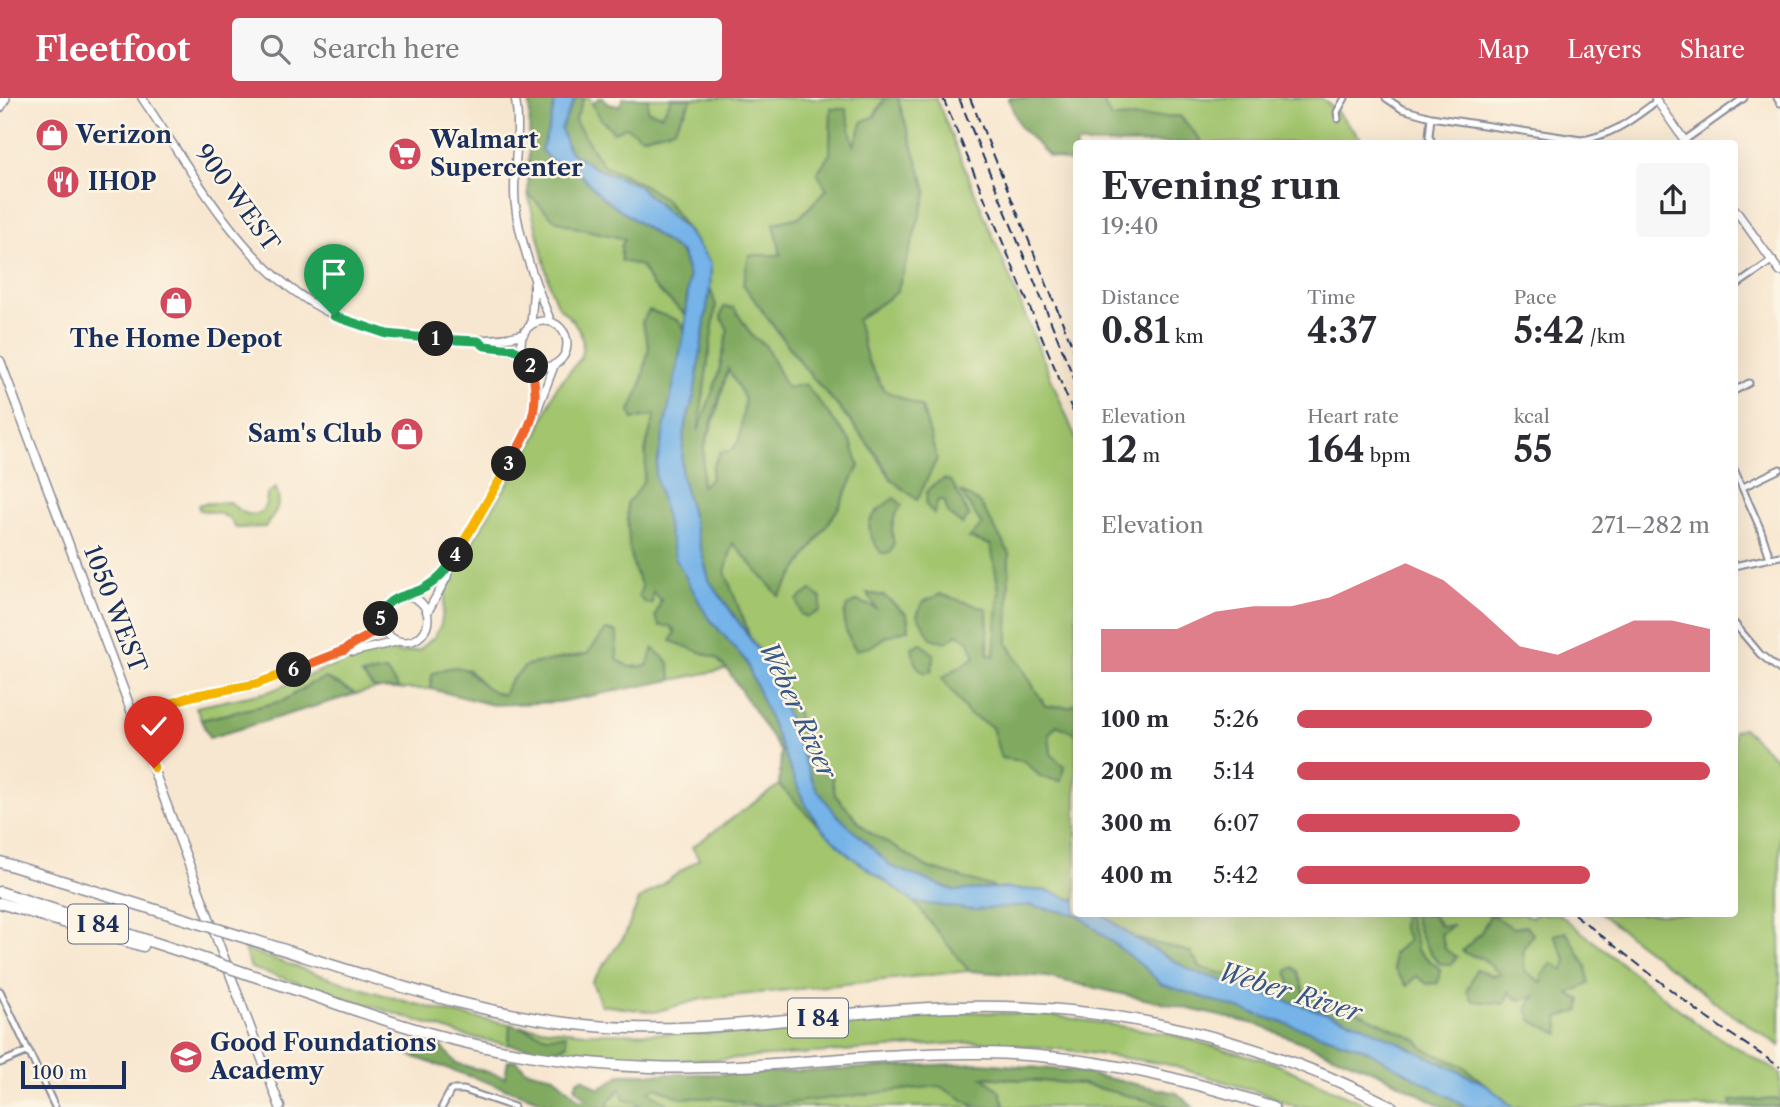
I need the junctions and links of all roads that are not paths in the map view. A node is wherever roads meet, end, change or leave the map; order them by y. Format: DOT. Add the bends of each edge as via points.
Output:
graph roads {
  1 [pos="5,98"];
  2 [pos="142,98"];
  3 [pos="515,98"];
  4 [pos="1345,98"];
  5 [pos="1385,98"];
  6 [pos="1744,98"];
  7 [pos="1777,98"];
  8 [pos="1656,99"];
  9 [pos="1780,103"];
  10 [pos="0,107"];
  11 [pos="1431,117"];
  12 [pos="1338,119"];
  13 [pos="1431,140"];
  14 [pos="1574,140"];
  15 [pos="1584,140"];
  16 [pos="1685,140"];
  17 [pos="1689,140"];
  18 [pos="1738,213"];
  19 [pos="1773,260"];
  20 [pos="1780,272"];
  21 [pos="1738,283"];
  22 [pos="534,284"];
  23 [pos="551,322"];
  24 [pos="531,325"];
  25 [pos="524,334"];
  26 [pos="478,341"];
  27 [pos="523,354"];
  28 [pos="0,361"];
  29 [pos="530,363"];
  30 [pos="554,366"];
  31 [pos="1749,383"];
  32 [pos="1738,389"];
  33 [pos="536,411"];
  34 [pos="1780,469"];
  35 [pos="1738,476"];
  36 [pos="1744,487"];
  37 [pos="1780,556"];
  38 [pos="1770,558"];
  39 [pos="1738,565"];
  40 [pos="448,568"];
  41 [pos="410,596"];
  42 [pos="427,613"];
  43 [pos="382,622"];
  44 [pos="1738,628"];
  45 [pos="398,641"];
  46 [pos="345,650"];
  47 [pos="1780,670"];
  48 [pos="134,716"];
  49 [pos="0,860"];
  50 [pos="0,892"];
  51 [pos="0,903"];
  52 [pos="195,956"];
  53 [pos="0,991"];
  54 [pos="29,1051"];
  55 [pos="0,1063"];
  56 [pos="55,1107"];
  57 [pos="280,1107"];
  58 [pos="442,1107"];
  59 [pos="514,1107"];
  60 [pos="1274,1107"];
  61 [pos="1392,1107"];
  1 -- 10 [label="main road"];
  2 -- 26 [label="street, 900 WEST" via="238,236 287,288 326,312 379,332"];
  3 -- 22 [label="street" via="515,203"];
  4 -- 12 [label="street"];
  5 -- 11 [label="street" via="1402,109"];
  6 -- 17 [label="street"];
  7 -- 9 [label="street"];
  8 -- 15 [label="street" via="1619,128"];
  8 -- 16 [label="street"];
  11 -- 13 [label="street"];
  11 -- 14 [label="street"];
  18 -- 19 [label="street"];
  19 -- 20 [label="street"];
  19 -- 21 [label="street"];
  22 -- 23 [label="street"];
  22 -- 24 [label="street"];
  23 -- 24 [label="street"];
  23 -- 30 [label="street" via="562,328 568,346 564,358"];
  24 -- 25 [label="street"];
  25 -- 26 [label="street, 900 WEST"];
  25 -- 27 [label="street"];
  26 -- 27 [label="street, 900 WEST"];
  27 -- 29 [label="street"];
  28 -- 48 [label="main road, 1050 WEST"];
  29 -- 30 [label="street"];
  29 -- 33 [label="street"];
  30 -- 33 [label="street"];
  31 -- 32 [label="street"];
  33 -- 40 [label="street"];
  34 -- 36 [label="street"];
  35 -- 36 [label="street"];
  36 -- 38 [label="street"];
  37 -- 38 [label="street"];
  38 -- 39 [label="street"];
  40 -- 41 [label="street"];
  40 -- 42 [label="street"];
  41 -- 42 [label="street" via="421,602"];
  41 -- 43 [label="street" via="390,600 383,609"];
  42 -- 45 [label="street" via="423,633 412,641"];
  43 -- 45 [label="street" via="387,634"];
  43 -- 46 [label="street"];
  44 -- 47 [label="street" via="1759,654"];
  45 -- 46 [label="street"];
  46 -- 48 [label="street" via="256,684 181,699"];
  48 -- 57 [label="main road, 1050 WEST"];
  49 -- 61 [label="highway, I 84, bridge" via="465,1005 628,1028 695,1028 954,1007 1049,1009 1168,1025 1276,1055"];
  50 -- 52 [label="highway, I 84"];
  51 -- 52 [label="highway" via="160,951"];
  52 -- 60 [label="highway, I 84, bridge" via="431,1034 586,1063 715,1067 898,1054 1026,1054 1125,1068"];
  53 -- 54 [label="street"];
  54 -- 55 [label="street"];
  54 -- 56 [label="street"];
  58 -- 59 [label="street" via="451,1090 464,1090"];
}
